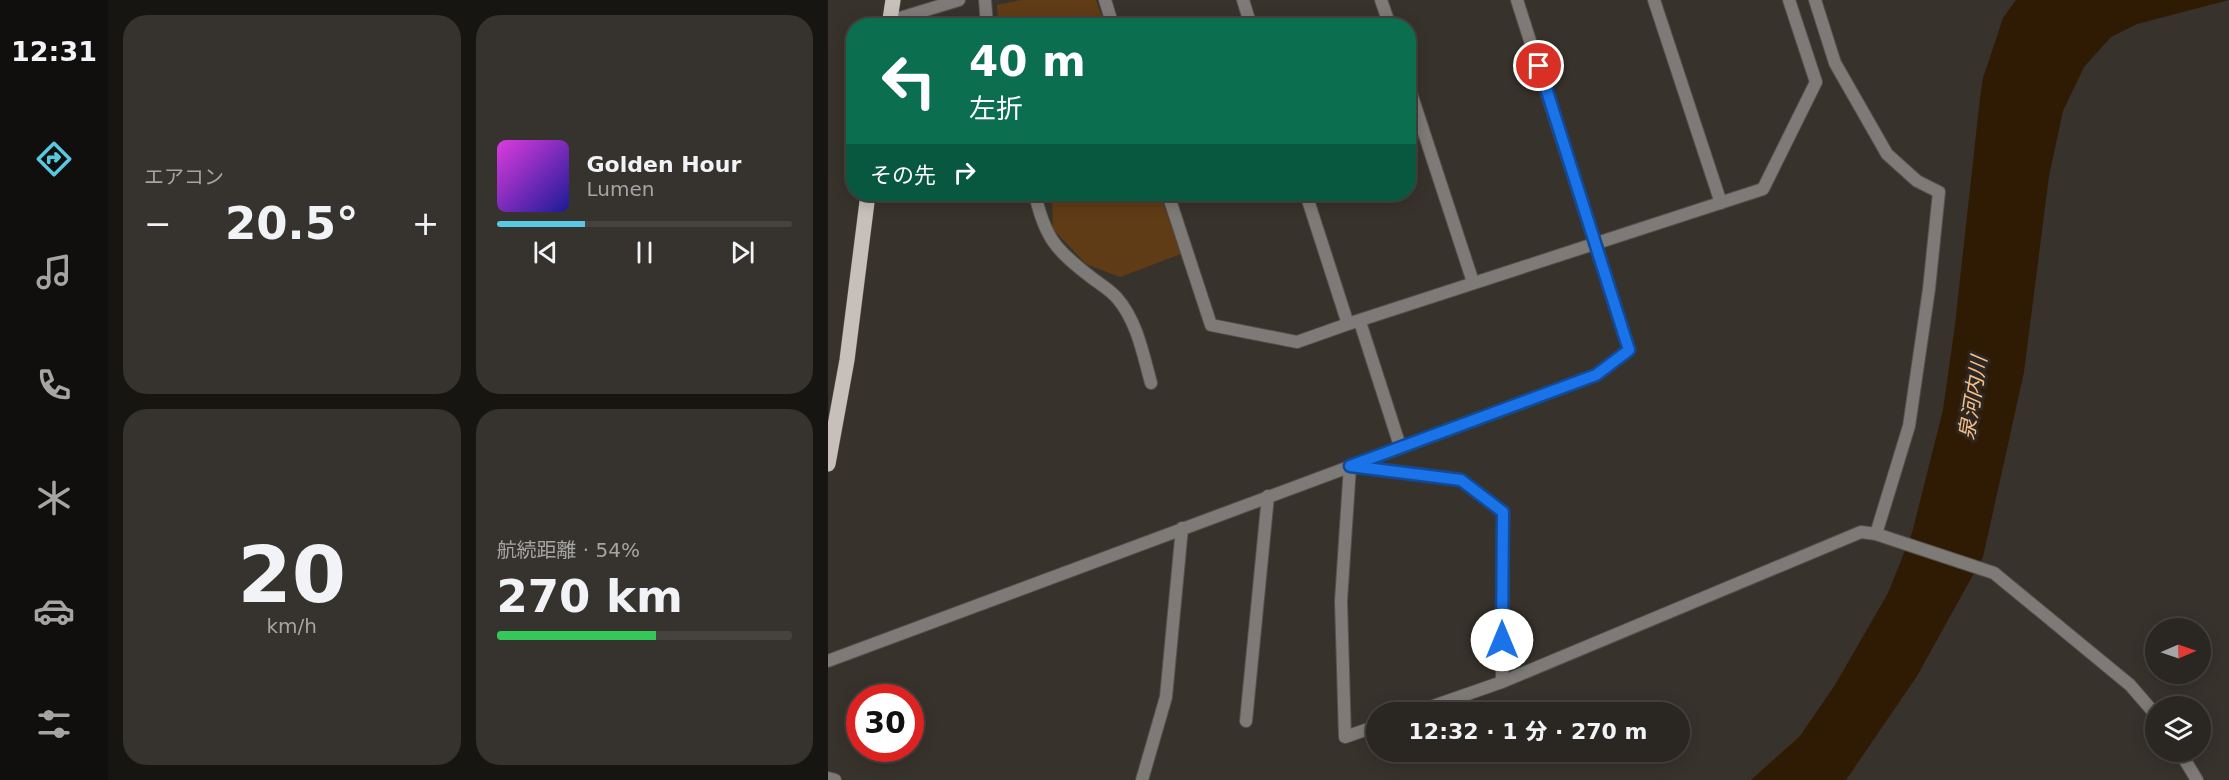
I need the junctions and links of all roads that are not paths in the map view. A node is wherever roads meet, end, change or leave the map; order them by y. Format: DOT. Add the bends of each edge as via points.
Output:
graph roads {
  1 [pos="892,0"];
  2 [pos="959,0"];
  3 [pos="985,0"];
  4 [pos="1105,0"];
  5 [pos="1243,0"];
  6 [pos="1381,0"];
  7 [pos="1518,0"];
  8 [pos="1654,0"];
  9 [pos="1789,0"];
  10 [pos="1815,0"];
  11 [pos="890,18"];
  12 [pos="905,18"];
  13 [pos="986,18"];
  14 [pos="1111,18"];
  15 [pos="1249,18"];
  16 [pos="1387,18"];
  17 [pos="1416,108"];
  18 [pos="867,201"];
  19 [pos="1037,201"];
  20 [pos="1170,201"];
  21 [pos="1309,201"];
  22 [pos="1721,203"];
  23 [pos="1597,243"];
  24 [pos="1473,282"];
  25 [pos="1354,323"];
  26 [pos="1151,383"];
  27 [pos="1400,446"];
  28 [pos="828,464"];
  29 [pos="1350,466"];
  30 [pos="1268,496"];
  31 [pos="1182,528"];
  32 [pos="1882,536"];
  33 [pos="828,661"];
  34 [pos="1502,682"];
  35 [pos="1445,702"];
  36 [pos="2145,702"];
  37 [pos="1246,721"];
  38 [pos="1366,730"];
  39 [pos="2186,762"];
  40 [pos="828,778"];
  41 [pos="835,780"];
  42 [pos="1142,780"];
  43 [pos="2197,780"];
  1 -- 11 [label="main road"];
  2 -- 12 [label="street"];
  3 -- 13 [label="street"];
  4 -- 14 [label="street"];
  5 -- 15 [label="street"];
  6 -- 16 [label="street"];
  7 -- 23 [label="street"];
  8 -- 22 [label="street"];
  9 -- 22 [label="street" via="1816,82 1763,189"];
  10 -- 32 [label="street" via="1835,63 1887,154 1917,181 1939,192 1909,426"];
  17 -- 24 [label="street"];
  18 -- 28 [label="main road" via="847,360"];
  19 -- 26 [label="street" via="1053,244 1116,297 1126,311"];
  20 -- 25 [label="street" via="1211,325 1297,342"];
  21 -- 25 [label="street"];
  22 -- 23 [label="street"];
  23 -- 24 [label="street"];
  23 -- 27 [label="street" via="1629,350 1596,375"];
  24 -- 25 [label="street"];
  25 -- 27 [label="street"];
  27 -- 29 [label="street"];
  29 -- 30 [label="street"];
  29 -- 34 [label="street" via="1461,480 1503,512"];
  29 -- 38 [label="street" via="1341,601 1345,737"];
  30 -- 31 [label="street"];
  30 -- 37 [label="street"];
  31 -- 33 [label="street"];
  31 -- 42 [label="street" via="1166,697"];
  32 -- 34 [label="street" via="1861,532"];
  32 -- 36 [label="street" via="1994,573 2130,685"];
  34 -- 35 [label="street"];
  39 -- 43 [label="street"];
  40 -- 41 [label="street"];
}
